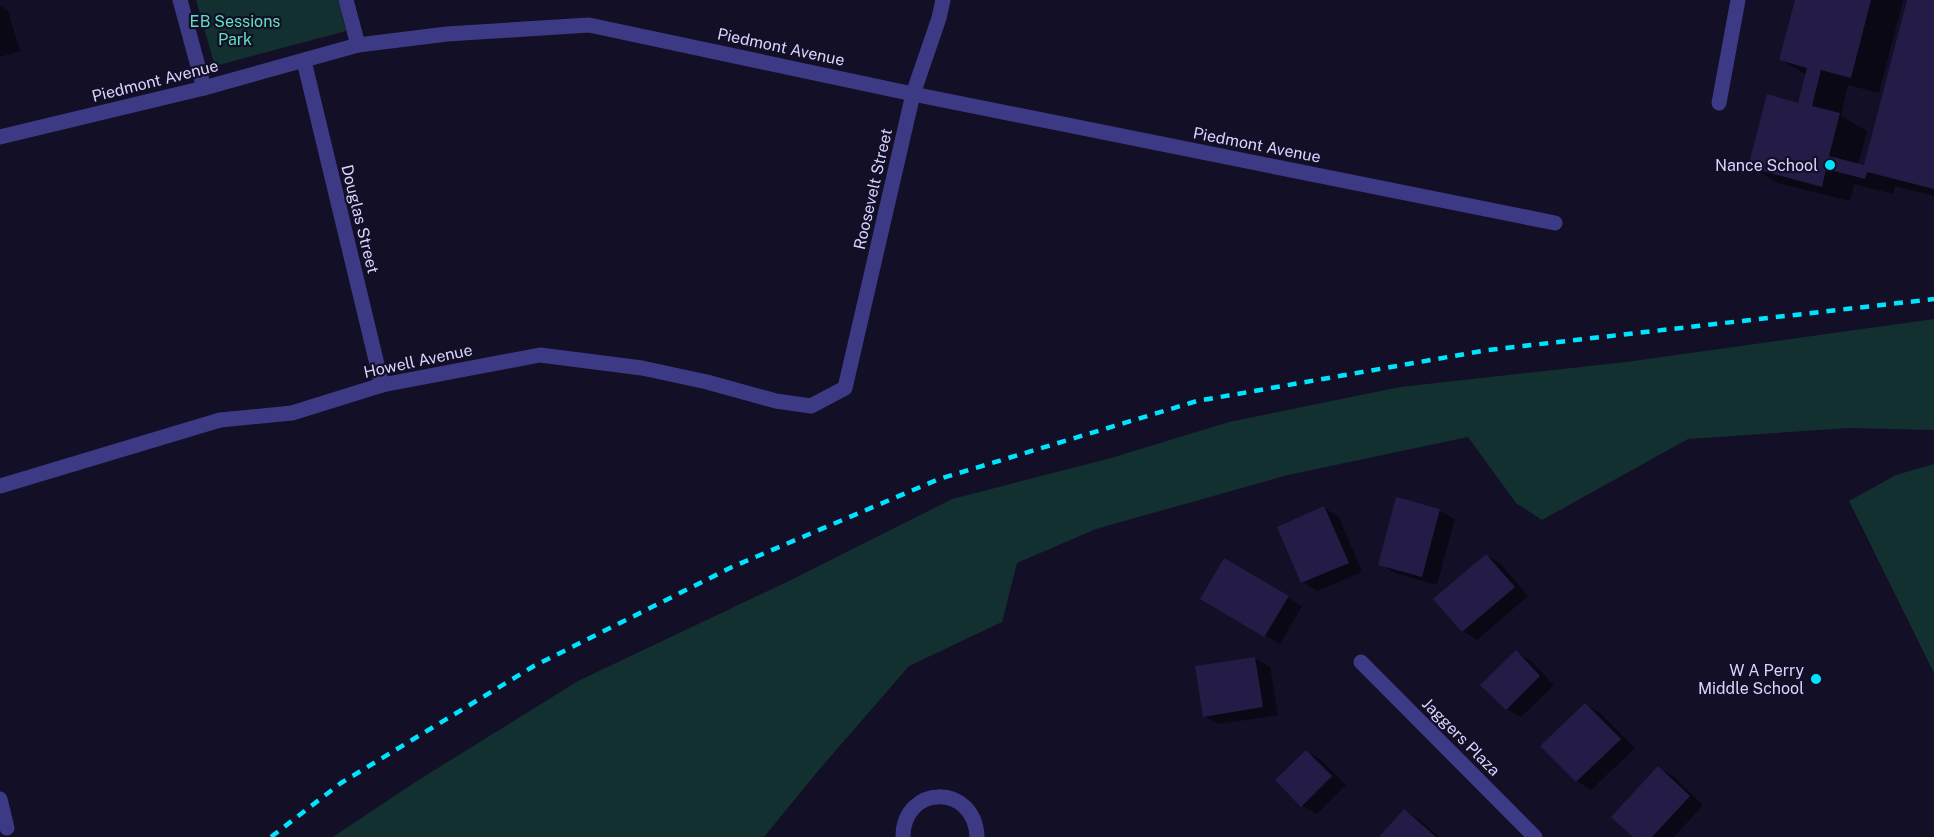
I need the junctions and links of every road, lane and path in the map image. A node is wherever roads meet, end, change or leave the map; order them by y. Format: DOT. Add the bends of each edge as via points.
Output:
graph roads {
  1 [pos="180,0"];
  2 [pos="346,0"];
  3 [pos="943,0"];
  4 [pos="1738,0"];
  5 [pos="358,45"];
  6 [pos="304,61"];
  7 [pos="204,88"];
  8 [pos="913,94"];
  9 [pos="1719,103"];
  10 [pos="0,137"];
  11 [pos="1555,224"];
  12 [pos="382,385"];
  13 [pos="845,388"];
  14 [pos="0,486"];
  15 [pos="1361,662"];
  16 [pos="0,800"];
  17 [pos="7,828"];
  18 [pos="903,837"];
  19 [pos="977,837"];
  20 [pos="1535,837"];
  1 -- 7 [label="street"];
  2 -- 5 [label="street"];
  3 -- 8 [label="street, Roosevelt Street"];
  4 -- 9 [label="street"];
  5 -- 6 [label="street, Piedmont Avenue"];
  5 -- 8 [label="street, Piedmont Avenue" via="447,34 589,25"];
  6 -- 7 [label="street, Piedmont Avenue"];
  6 -- 12 [label="street, Douglas Street"];
  7 -- 10 [label="street, Piedmont Avenue"];
  8 -- 11 [label="street, Piedmont Avenue"];
  8 -- 13 [label="street, Roosevelt Street"];
  12 -- 13 [label="street, Howell Avenue" via="540,355 642,368 811,406"];
  12 -- 14 [label="street, Howell Avenue" via="292,413 220,420"];
  15 -- 20 [label="street, Jaggers Plaza"];
  16 -- 17 [label="street"];
  18 -- 19 [label="street" via="904,824 916,805 947,797 966,807 973,816"];
}
